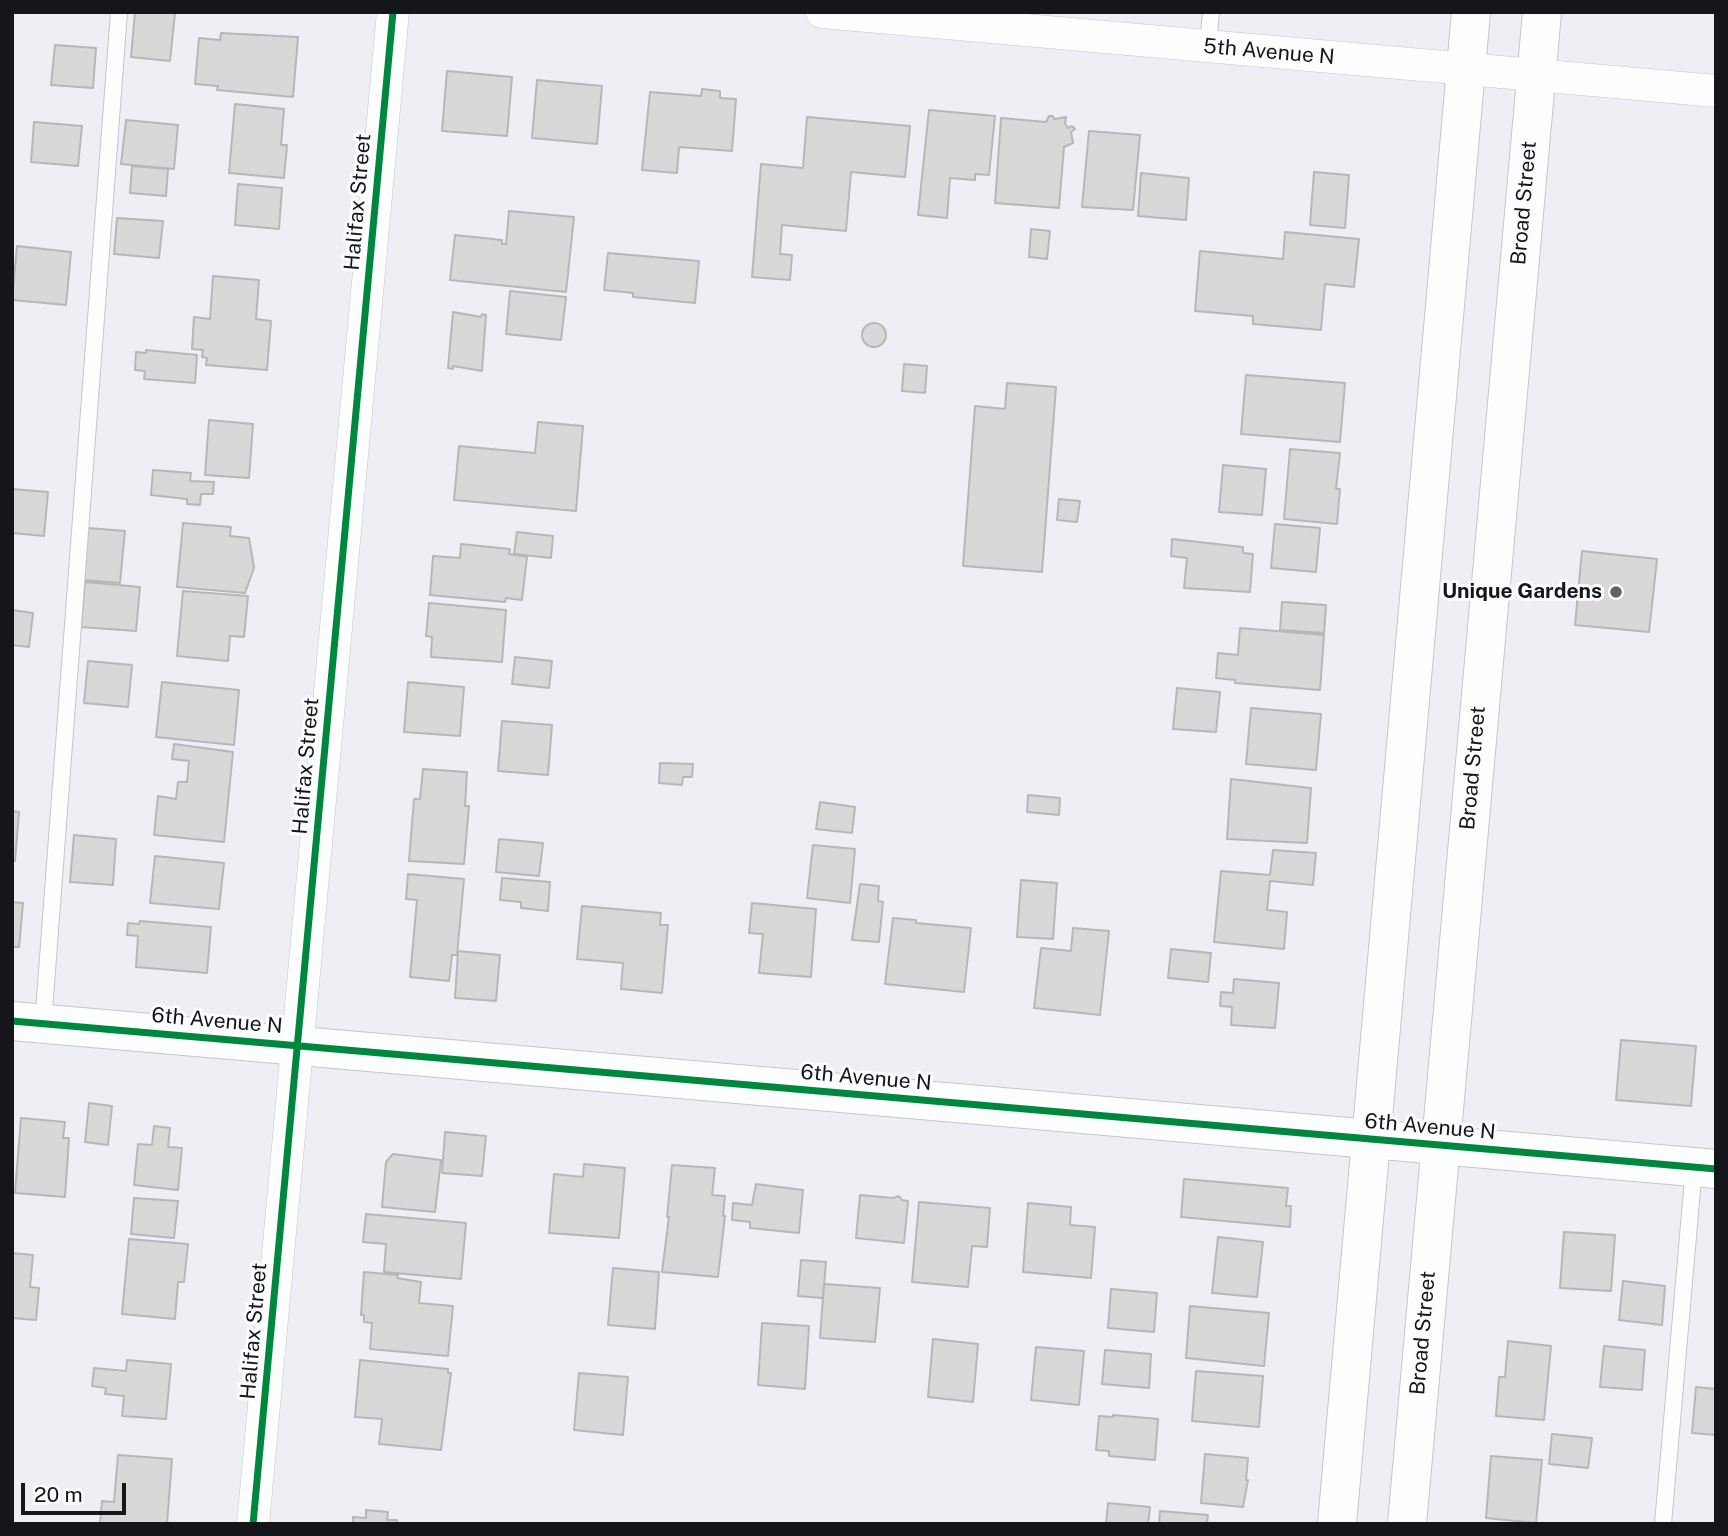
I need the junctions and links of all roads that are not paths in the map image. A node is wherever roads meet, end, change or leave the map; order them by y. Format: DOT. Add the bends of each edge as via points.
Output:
graph roads {
  1 [pos="119,12"];
  2 [pos="393,12"];
  3 [pos="822,12"];
  4 [pos="1211,12"];
  5 [pos="1471,12"];
  6 [pos="1542,12"];
  7 [pos="933,17"];
  8 [pos="1208,46"];
  9 [pos="1466,69"];
  10 [pos="1536,75"];
  11 [pos="1716,91"];
  12 [pos="28,1022"];
  13 [pos="298,1046"];
  14 [pos="1372,1140"];
  15 [pos="1440,1146"];
  16 [pos="1705,1168"];
  17 [pos="253,1524"];
  18 [pos="1338,1524"];
  19 [pos="1407,1524"];
  20 [pos="1663,1524"];
  1 -- 12 [label="lane"];
  2 -- 13 [label="street, Halifax Street"];
  3 -- 7 [label="street, 5th Avenue N"];
  4 -- 8 [label="lane"];
  5 -- 9 [label="main road"];
  6 -- 10 [label="main road, Broad Street"];
  7 -- 8 [label="street, 5th Avenue N"];
  8 -- 9 [label="street, 5th Avenue N"];
  9 -- 10 [label="street, 5th Avenue N"];
  9 -- 14 [label="main road"];
  10 -- 11 [label="street, 5th Avenue N"];
  10 -- 15 [label="main road, Broad Street"];
  12 -- 13 [label="main road, 6th Avenue N"];
  13 -- 14 [label="main road, 6th Avenue N"];
  13 -- 17 [label="street, Halifax Street"];
  14 -- 15 [label="main road, 6th Avenue N"];
  14 -- 18 [label="main road"];
  15 -- 16 [label="main road, 6th Avenue N"];
  15 -- 19 [label="main road, Broad Street"];
  16 -- 20 [label="lane"];
}
